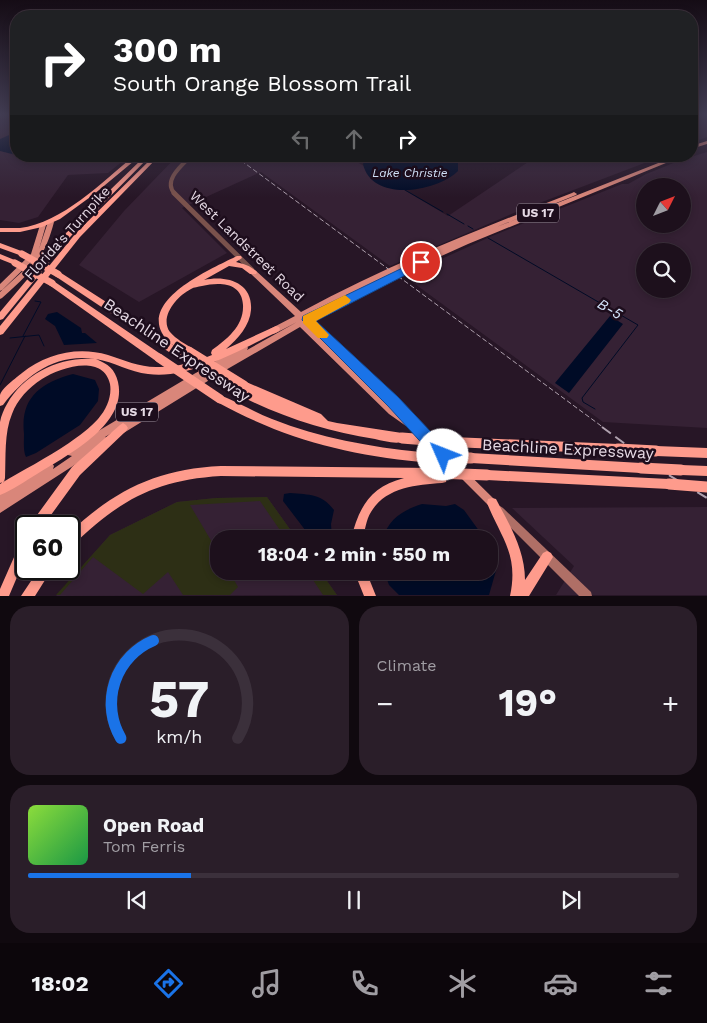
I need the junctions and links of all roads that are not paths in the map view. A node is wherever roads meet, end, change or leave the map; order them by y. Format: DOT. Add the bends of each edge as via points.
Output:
graph roads {
  1 [pos="130,162"];
  2 [pos="142,162"];
  3 [pos="152,162"];
  4 [pos="185,162"];
  5 [pos="655,162"];
  6 [pos="666,162"];
  7 [pos="70,210"];
  8 [pos="54,212"];
  9 [pos="49,219"];
  10 [pos="41,227"];
  11 [pos="22,229"];
  12 [pos="0,230"];
  13 [pos="0,245"];
  14 [pos="41,252"];
  15 [pos="428,253"];
  16 [pos="0,256"];
  17 [pos="239,258"];
  18 [pos="421,262"];
  19 [pos="227,265"];
  20 [pos="254,272"];
  21 [pos="190,286"];
  22 [pos="0,288"];
  23 [pos="0,296"];
  24 [pos="0,317"];
  25 [pos="303,320"];
  26 [pos="276,329"];
  27 [pos="0,332"];
  28 [pos="124,364"];
  29 [pos="240,387"];
  30 [pos="0,402"];
  31 [pos="124,428"];
  32 [pos="707,454"];
  33 [pos="707,471"];
  34 [pos="439,475"];
  35 [pos="0,478"];
  36 [pos="707,487"];
  37 [pos="0,490"];
  38 [pos="0,498"];
  39 [pos="492,503"];
  40 [pos="0,508"];
  41 [pos="44,515"];
  42 [pos="360,530"];
  43 [pos="80,531"];
  44 [pos="547,557"];
  45 [pos="15,567"];
  46 [pos="38,580"];
  47 [pos="364,580"];
  48 [pos="2,596"];
  49 [pos="27,596"];
  50 [pos="370,596"];
  51 [pos="516,596"];
  52 [pos="521,596"];
  53 [pos="587,596"];
  1 -- 7 [label="highway"];
  2 -- 24 [label="highway, Florida's Turnpike" via="69,234"];
  3 -- 27 [label="highway, Florida's Turnpike" via="78,235"];
  4 -- 17 [label="street, West Landstreet Road" via="173,175 170,186 175,196"];
  5 -- 15 [label="main road, US 17"];
  6 -- 18 [label="main road, US 17"];
  7 -- 8 [label="highway" via="60,214"];
  7 -- 9 [label="highway"];
  9 -- 10 [label="highway"];
  9 -- 11 [label="highway"];
  9 -- 14 [label="main road" via="47,240"];
  10 -- 11 [label="highway"];
  10 -- 14 [label="main road" via="46,232"];
  10 -- 22 [label="main road" via="34,255"];
  11 -- 12 [label="highway"];
  13 -- 29 [label="highway, Beachline Expressway, bridge" via="58,274 178,353"];
  14 -- 23 [label="main road" via="28,270"];
  15 -- 18 [label="main road"];
  15 -- 25 [label="main road, US 17"];
  16 -- 33 [label="highway, Beachline Expressway, bridge" via="52,283 220,399 250,416 305,438 421,457"];
  17 -- 19 [label="highway"];
  17 -- 20 [label="street, West Landstreet Road"];
  18 -- 25 [label="main road, US 17"];
  19 -- 20 [label="highway" via="237,264"];
  19 -- 21 [label="highway"];
  20 -- 25 [label="main road, West Landstreet Road"];
  21 -- 28 [label="highway" via="222,281 242,290 249,308 234,337 216,352 188,364 155,368"];
  21 -- 29 [label="highway, bridge" via="169,302 162,321 167,335"];
  25 -- 26 [label="main road, US 17"];
  25 -- 31 [label="main road, US 17"];
  25 -- 39 [label="main road, West Landstreet Road" via="393,402"];
  26 -- 28 [label="highway" via="185,368 151,371"];
  26 -- 38 [label="main road, US 17"];
  28 -- 30 [label="highway" via="88,354 60,357 27,374"];
  29 -- 32 [label="highway, Beachline Expressway, bridge" via="281,412 369,435"];
  31 -- 40 [label="main road, US 17"];
  31 -- 41 [label="highway" via="72,476"];
  34 -- 36 [label="highway, bridge"];
  34 -- 42 [label="highway" via="405,481 381,492 366,510"];
  34 -- 43 [label="highway" via="221,471 186,474 152,483 128,494"];
  35 -- 37 [label="highway" via="5,418 24,388 47,372 71,363 94,362 109,371 115,392 100,423 86,436"];
  39 -- 44 [label="main road, West Landstreet Road"];
  39 -- 51 [label="highway" via="516,552 520,569"];
  44 -- 52 [label="highway"];
  44 -- 53 [label="main road, West Landstreet Road"];
  45 -- 48 [label="highway"];
  46 -- 49 [label="highway"];
  47 -- 50 [label="highway"];
}
